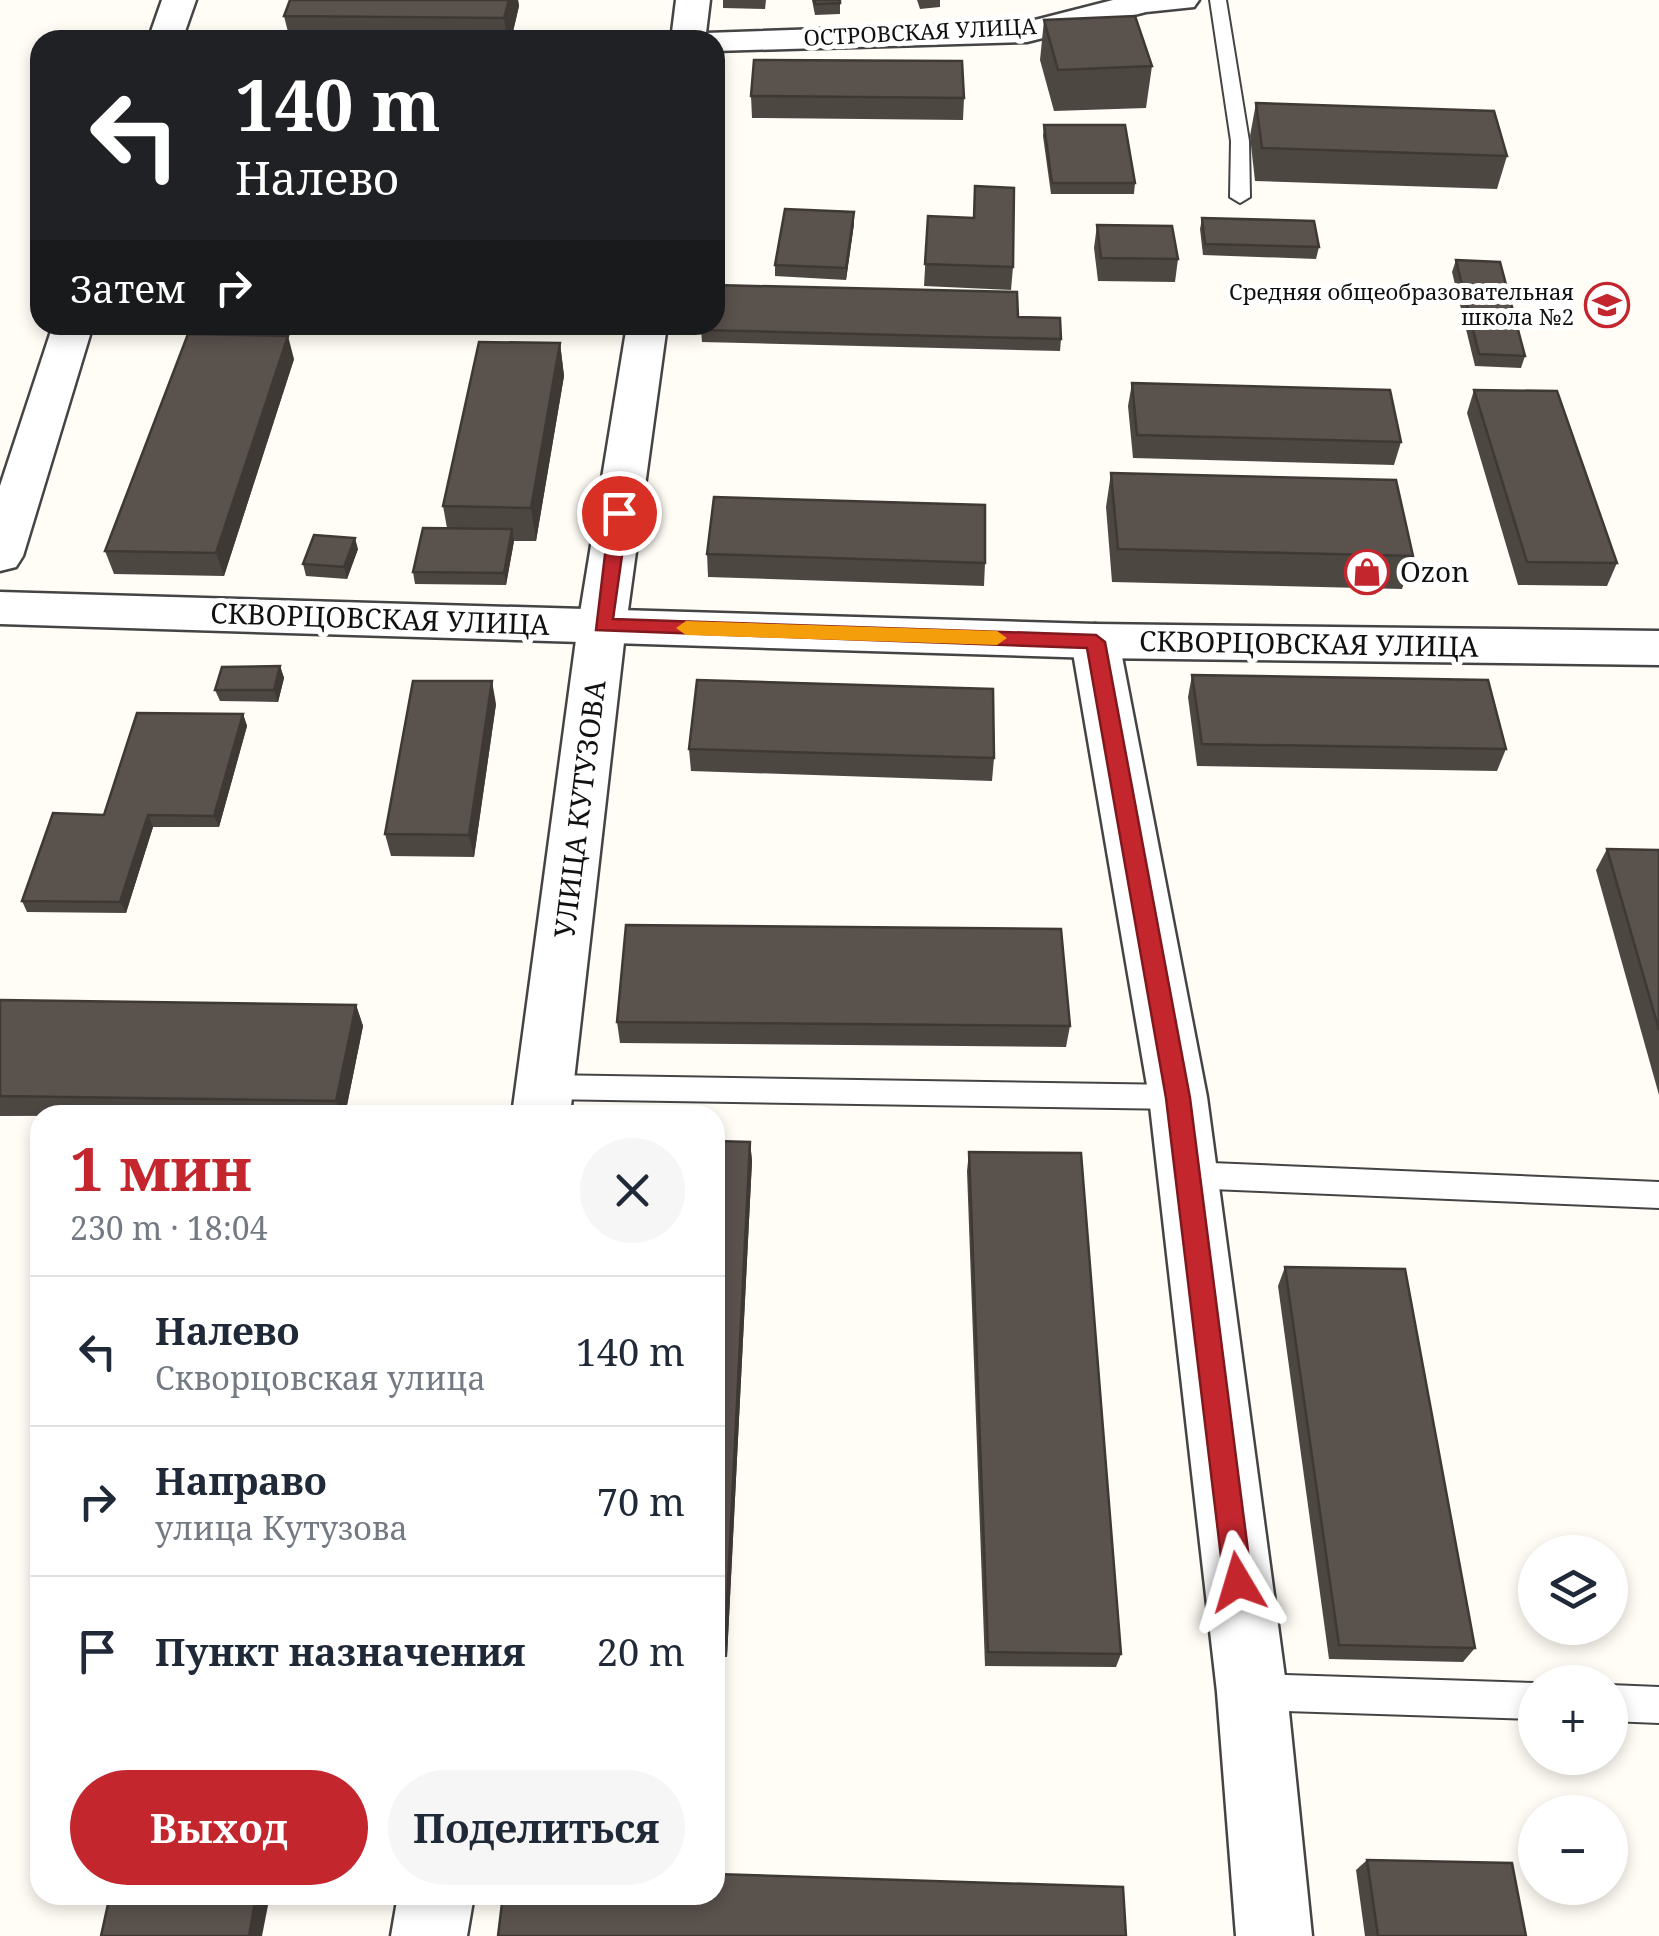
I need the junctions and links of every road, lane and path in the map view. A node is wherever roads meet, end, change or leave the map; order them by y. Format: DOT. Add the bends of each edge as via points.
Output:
graph roads {
  1 [pos="179,0"];
  2 [pos="692,0"];
  3 [pos="1182,0"];
  4 [pos="1218,0"];
  5 [pos="1086,7"];
  6 [pos="168,30"];
  7 [pos="689,30"];
  8 [pos="725,41"];
  9 [pos="1240,198"];
  10 [pos="70,335"];
  11 [pos="646,335"];
  12 [pos="0,556"];
  13 [pos="0,608"];
  14 [pos="602,626"];
  15 [pos="1096,642"];
  16 [pos="1659,648"];
  17 [pos="1178,1098"];
  18 [pos="543,1101"];
  19 [pos="1187,1175"];
  20 [pos="1659,1195"];
  21 [pos="1252,1692"];
  22 [pos="1518,1700"];
  23 [pos="1628,1704"];
  24 [pos="1659,1705"];
  25 [pos="435,1905"];
  26 [pos="430,1936"];
  27 [pos="1274,1936"];
  1 -- 6 [label="street"];
  2 -- 7 [label="street"];
  3 -- 5 [label="street, ОСТРОВСКАЯ УЛИЦА"];
  4 -- 9 [label="lane" via="1240,141"];
  5 -- 8 [label="street, ОСТРОВСКАЯ УЛИЦА" via="1028,32"];
  10 -- 12 [label="street"];
  11 -- 14 [label="street, УЛИЦА КУТУЗОВА"];
  13 -- 14 [label="street, СКВОРЦОВСКАЯ УЛИЦА"];
  14 -- 15 [label="street, СКВОРЦОВСКАЯ УЛИЦА"];
  14 -- 18 [label="street, УЛИЦА КУТУЗОВА"];
  15 -- 16 [label="street, СКВОРЦОВСКАЯ УЛИЦА"];
  15 -- 17 [label="street"];
  17 -- 18 [label="lane"];
  17 -- 19 [label="street"];
  19 -- 20 [label="lane"];
  19 -- 21 [label="street"];
  21 -- 22 [label="lane"];
  21 -- 27 [label="street"];
  23 -- 24 [label="lane"];
  25 -- 26 [label="street"];
}
